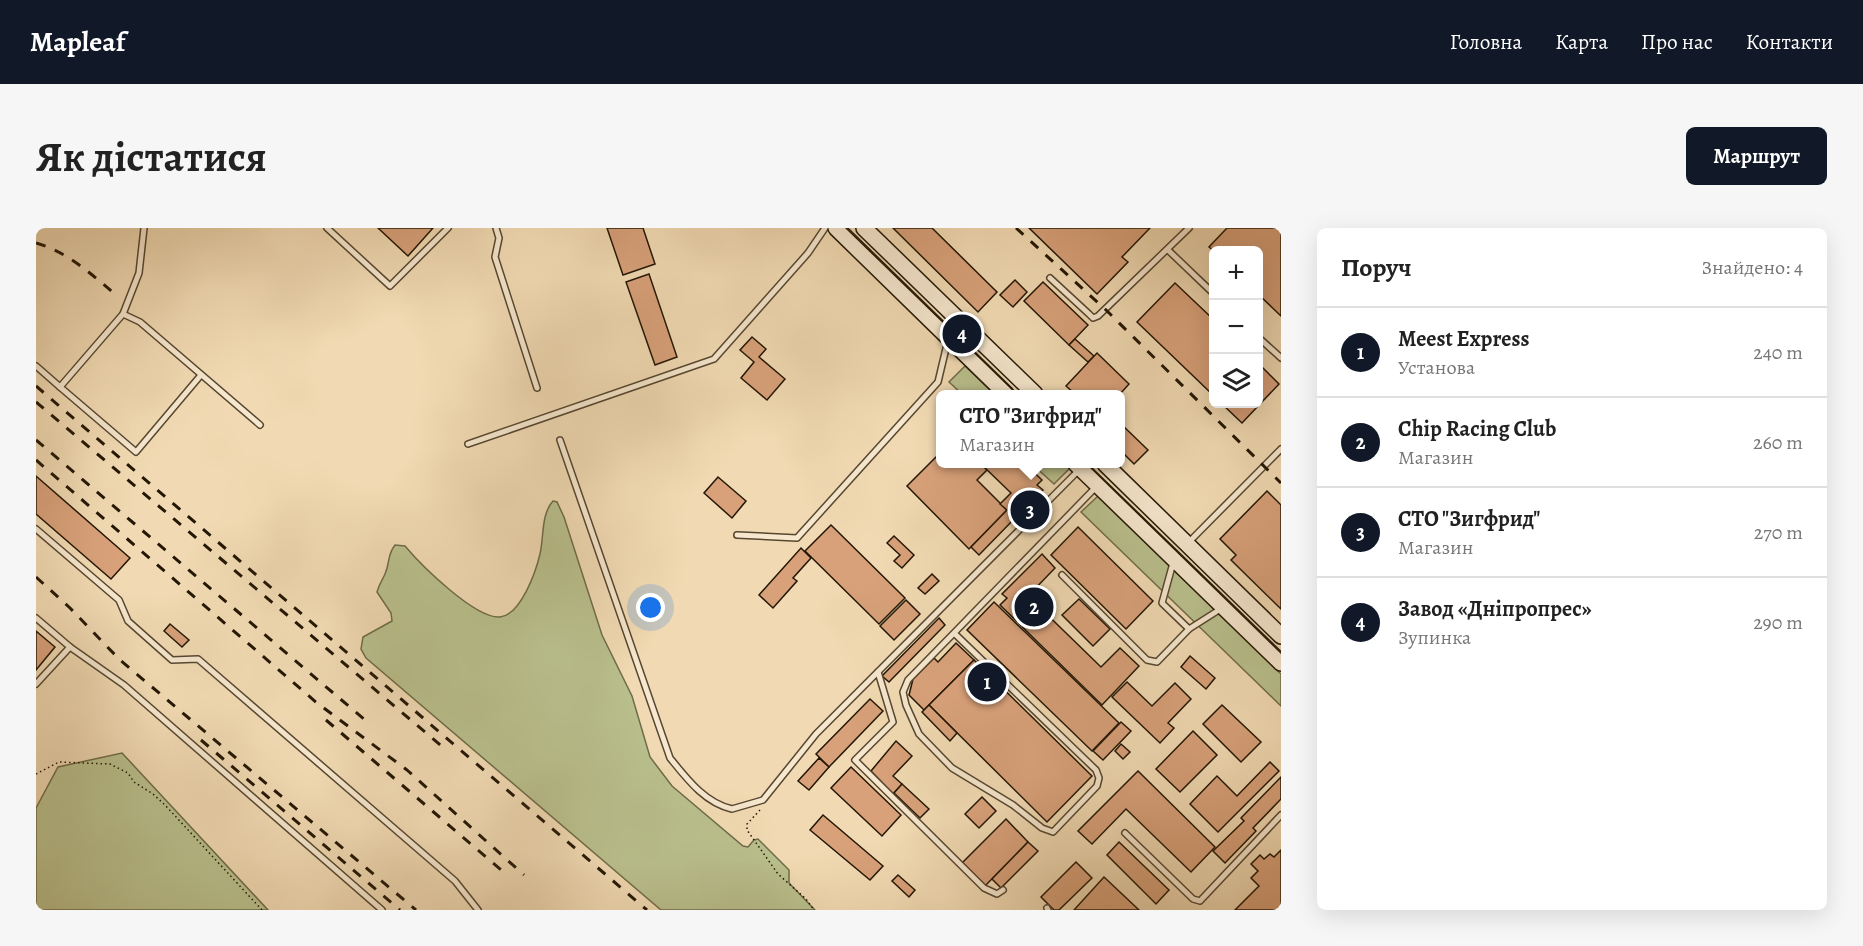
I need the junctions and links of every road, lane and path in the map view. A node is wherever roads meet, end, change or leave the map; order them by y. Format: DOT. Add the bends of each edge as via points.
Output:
graph roads {
  1 [pos="144,228"];
  2 [pos="327,228"];
  3 [pos="448,228"];
  4 [pos="496,228"];
  5 [pos="825,228"];
  6 [pos="836,228"];
  7 [pos="864,228"];
  8 [pos="1189,228"];
  9 [pos="1168,250"];
  10 [pos="1050,278"];
  11 [pos="1209,289"];
  12 [pos="123,314"];
  13 [pos="949,339"];
  14 [pos="1263,342"];
  15 [pos="1281,358"];
  16 [pos="36,366"];
  17 [pos="201,375"];
  18 [pos="60,387"];
  19 [pos="537,388"];
  20 [pos="1002,390"];
  21 [pos="1031,390"];
  22 [pos="260,425"];
  23 [pos="560,440"];
  24 [pos="468,444"];
  25 [pos="1281,449"];
  26 [pos="1077,468"];
  27 [pos="1081,468"];
  28 [pos="1109,468"];
  29 [pos="1098,484"];
  30 [pos="36,529"];
  31 [pos="737,535"];
  32 [pos="1187,544"];
  33 [pos="1174,559"];
  34 [pos="1062,575"];
  35 [pos="1223,607"];
  36 [pos="36,618"];
  37 [pos="1189,629"];
  38 [pos="954,633"];
  39 [pos="1281,636"];
  40 [pos="70,647"];
  41 [pos="1281,663"];
  42 [pos="878,672"];
  43 [pos="36,684"];
  44 [pos="36,774"];
  45 [pos="763,800"];
  46 [pos="1281,816"];
  47 [pos="1125,833"];
  48 [pos="1003,890"];
  49 [pos="262,910"];
  50 [pos="382,910"];
  51 [pos="478,910"];
  52 [pos="814,910"];
  1 -- 12 [label="lane" via="138,273"];
  2 -- 3 [label="lane" via="390,286"];
  4 -- 19 [label="lane" via="499,238 495,256"];
  5 -- 24 [label="lane" via="808,253 714,359"];
  6 -- 13 [label="main road"];
  7 -- 21 [label="main road"];
  8 -- 9 [label="lane"];
  9 -- 10 [label="lane" via="1093,318"];
  9 -- 11 [label="lane"];
  12 -- 17 [label="lane" via="140,322"];
  12 -- 18 [label="lane"];
  13 -- 20 [label="main road"];
  13 -- 31 [label="lane" via="938,382 797,538"];
  14 -- 15 [label="lane"];
  16 -- 18 [label="lane"];
  17 -- 18 [label="lane" via="136,452"];
  17 -- 22 [label="lane"];
  23 -- 45 [label="lane" via="670,758 695,788 724,807 732,809"];
  25 -- 32 [label="lane"];
  26 -- 42 [label="lane"];
  27 -- 29 [label="main road"];
  28 -- 32 [label="main road"];
  29 -- 33 [label="main road"];
  29 -- 38 [label="lane"];
  30 -- 51 [label="lane" via="119,600 128,621 172,660 198,659 455,881"];
  32 -- 39 [label="main road"];
  33 -- 35 [label="main road"];
  33 -- 37 [label="lane" via="1162,603"];
  34 -- 37 [label="lane" via="1147,660 1157,662"];
  35 -- 37 [label="lane"];
  35 -- 41 [label="main road"];
  36 -- 40 [label="lane"];
  38 -- 38 [label="lane" via="1100,778 1053,832 952,768 919,734 903,692 908,680"];
  40 -- 43 [label="lane"];
  40 -- 50 [label="lane" via="124,686"];
  42 -- 45 [label="lane" via="816,734"];
  42 -- 48 [label="lane" via="893,722 855,760 984,888 997,894"];
  44 -- 49 [label="path" via="59,762 117,766 165,805"];
  45 -- 52 [label="path" via="747,830 778,874"];
  46 -- 47 [label="lane" via="1200,901 1193,899"];
}
